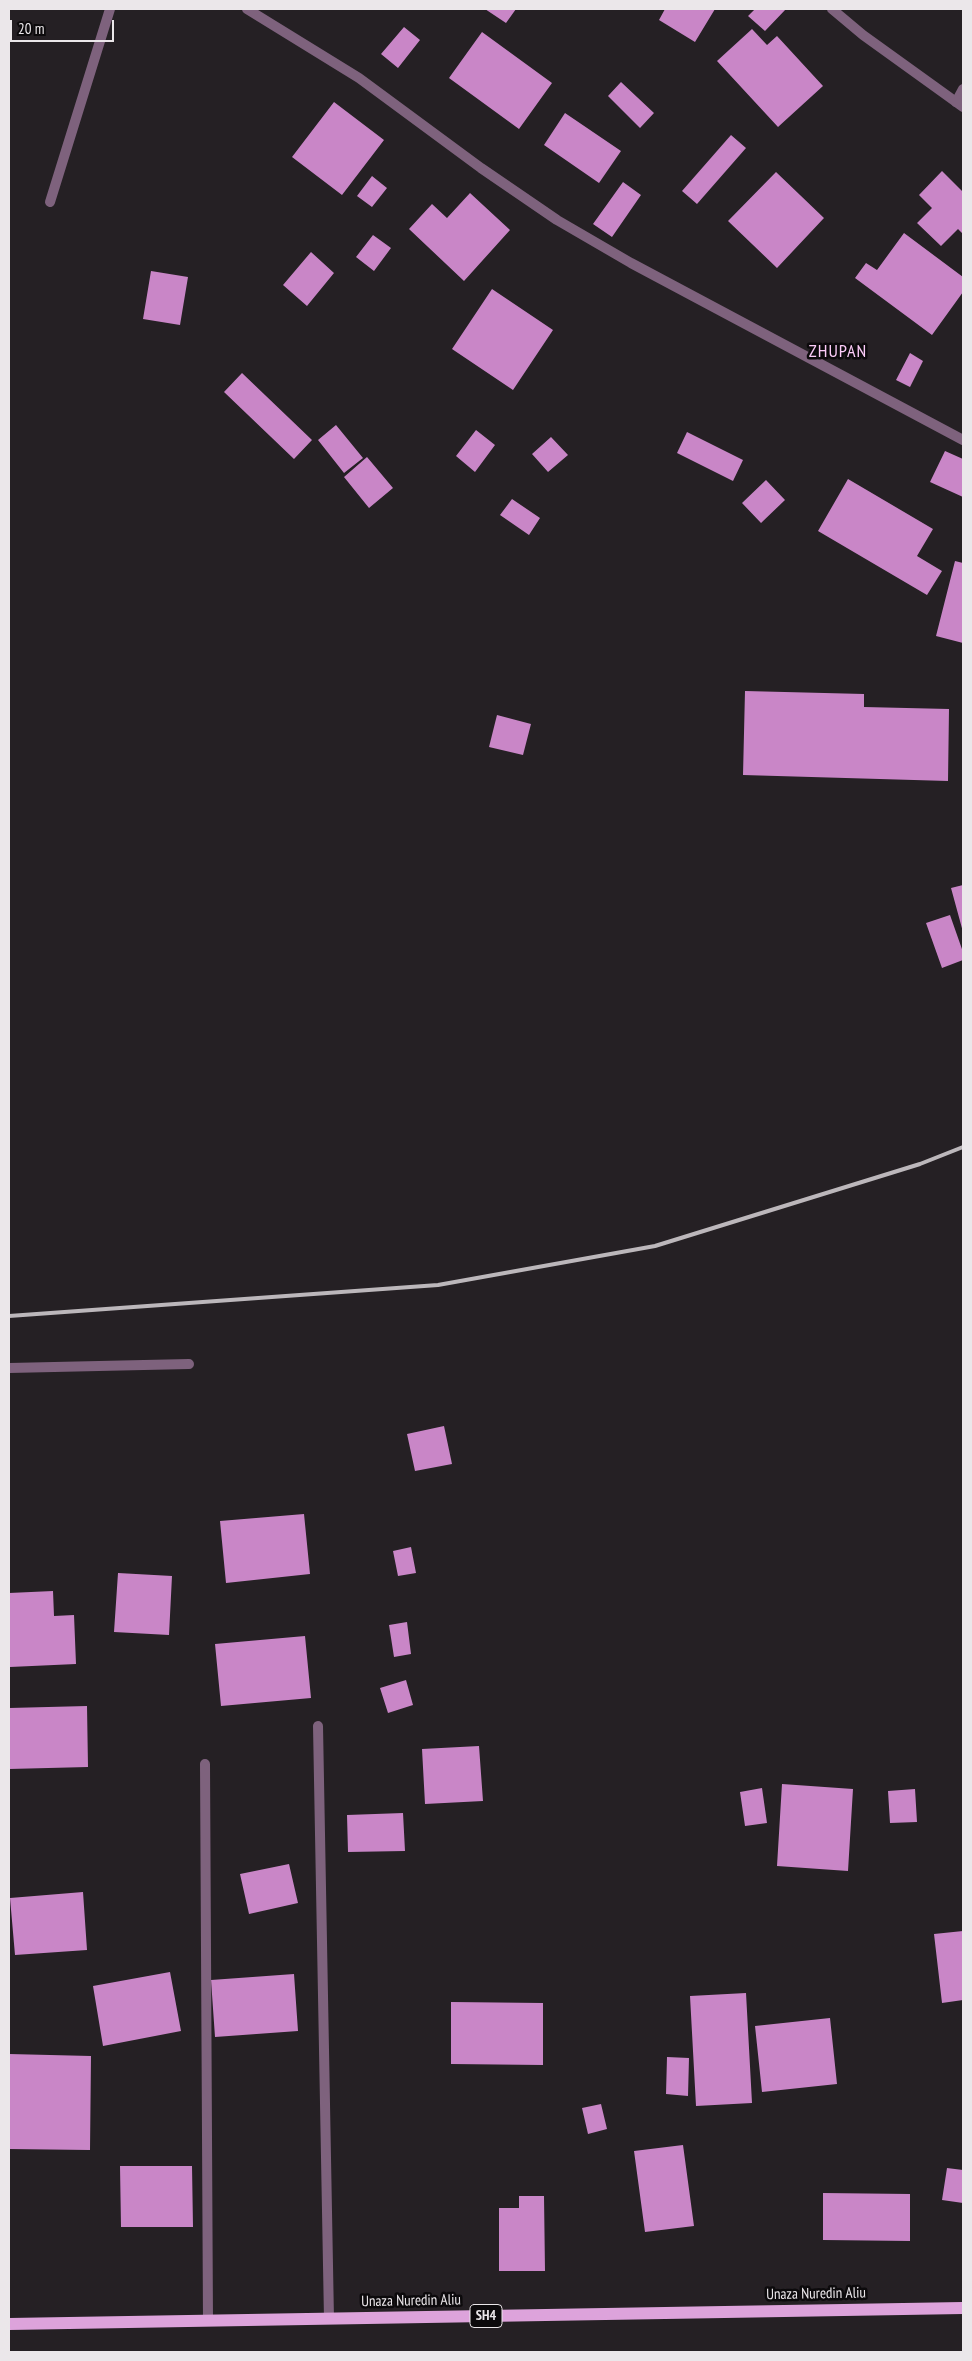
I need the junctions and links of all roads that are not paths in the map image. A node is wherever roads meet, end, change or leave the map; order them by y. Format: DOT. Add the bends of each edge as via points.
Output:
graph roads {
  1 [pos="110,9"];
  2 [pos="247,9"];
  3 [pos="832,9"];
  4 [pos="963,89"];
  5 [pos="960,105"];
  6 [pos="50,202"];
  7 [pos="963,440"];
  8 [pos="189,1364"];
  9 [pos="9,1368"];
  10 [pos="318,1726"];
  11 [pos="205,1764"];
  12 [pos="963,2308"];
  13 [pos="329,2319"];
  14 [pos="208,2321"];
  15 [pos="9,2324"];
  1 -- 6 [label="street"];
  2 -- 7 [label="street" via="359,78 556,220"];
  3 -- 5 [label="street"];
  4 -- 5 [label="street"];
  8 -- 9 [label="street"];
  10 -- 13 [label="street"];
  11 -- 14 [label="street"];
  12 -- 13 [label="main road, Unaza Nuredin Aliu / SH4"];
  13 -- 14 [label="main road, Unaza Nuredin Aliu / SH4"];
  14 -- 15 [label="main road, Unaza Nuredin Aliu / SH4"];
}
